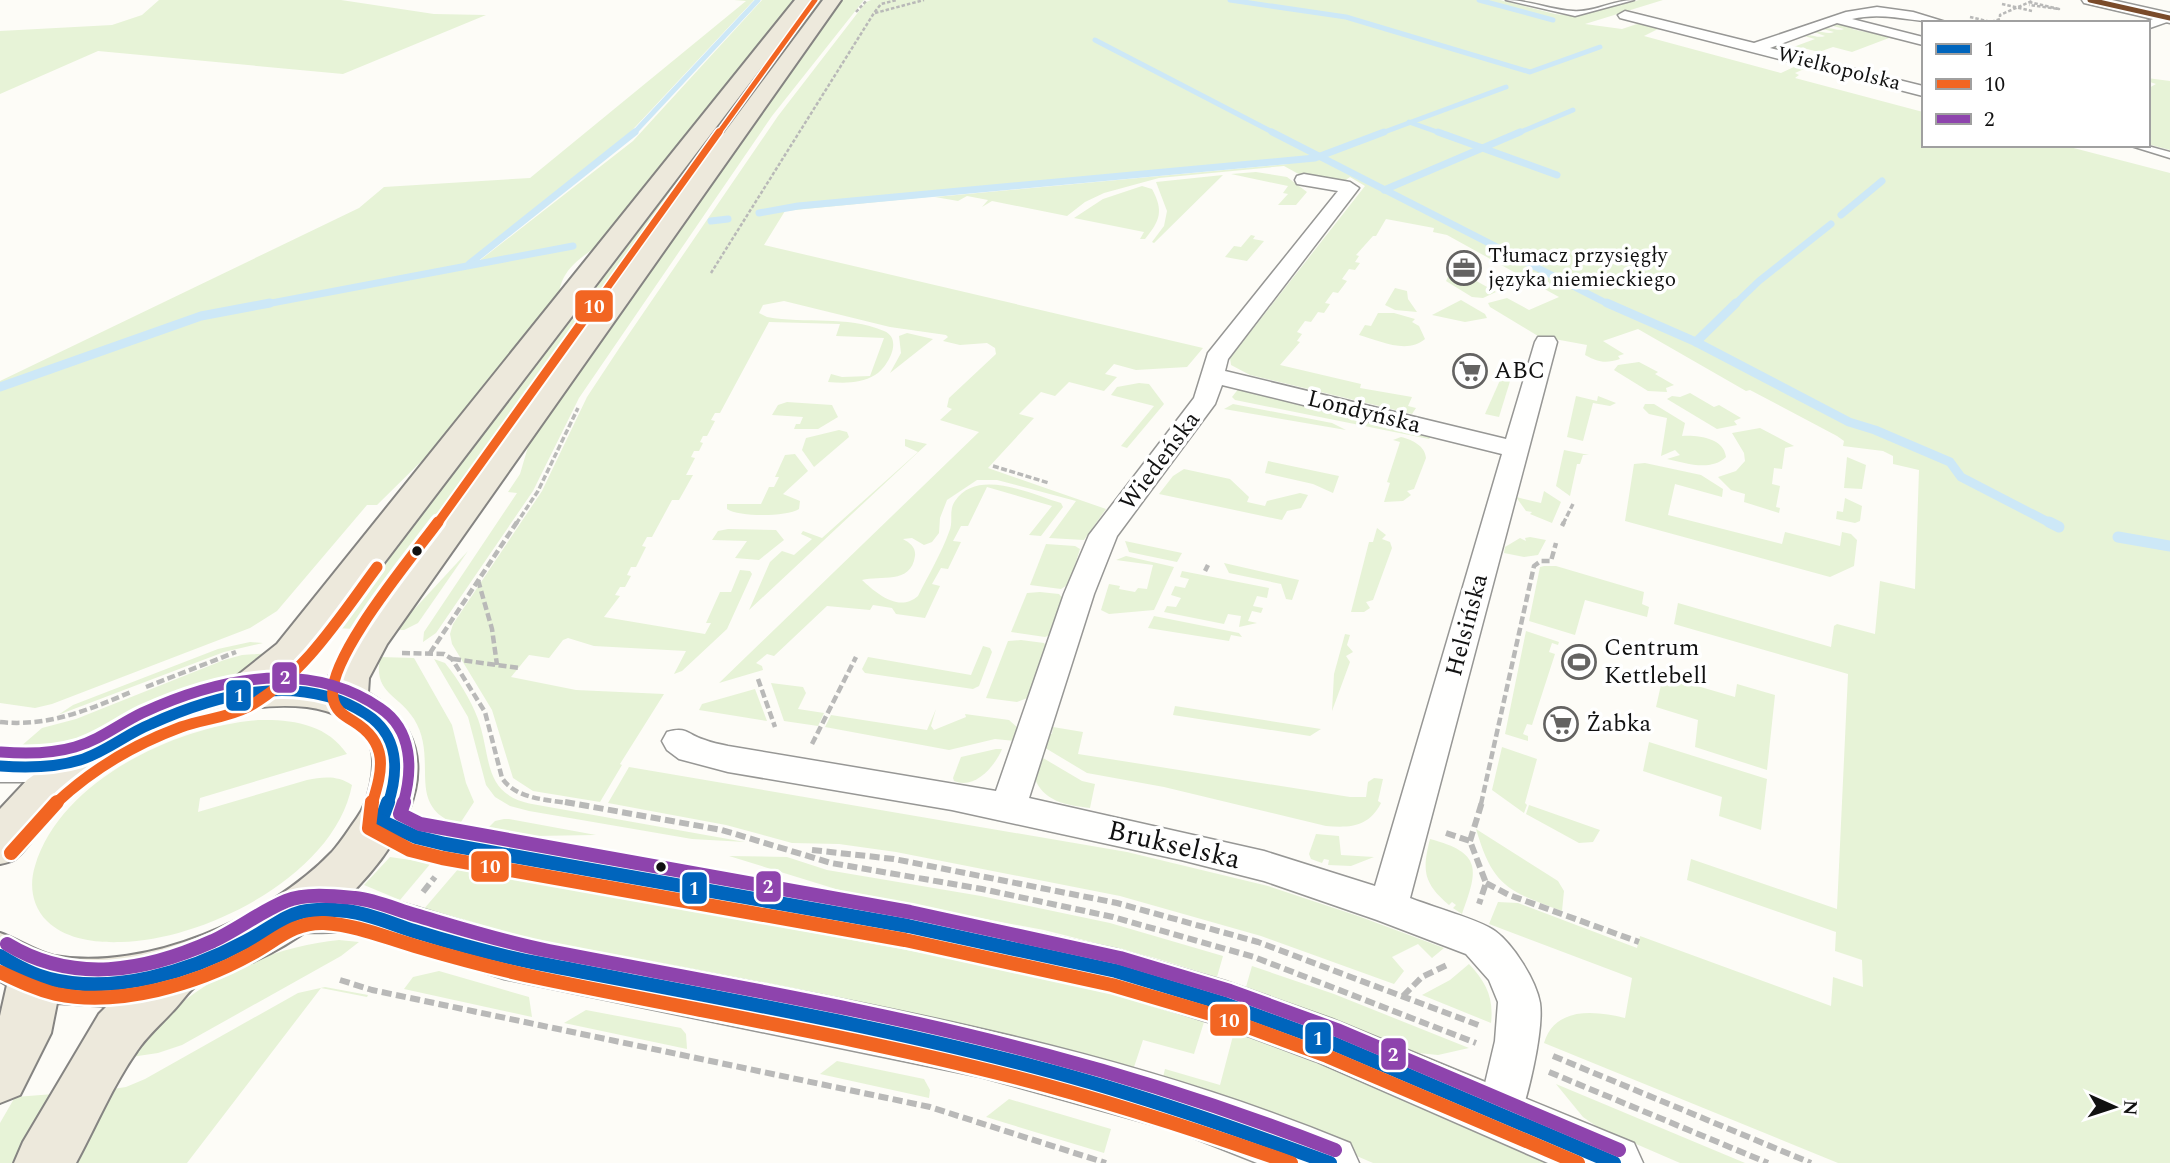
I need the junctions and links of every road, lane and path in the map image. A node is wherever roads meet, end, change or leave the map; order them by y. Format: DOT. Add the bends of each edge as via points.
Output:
graph roads {
  1 [pos="804,0"];
  2 [pos="832,0"];
  3 [pos="867,0"];
  4 [pos="897,0"];
  5 [pos="924,0"];
  6 [pos="1510,0"];
  7 [pos="1630,0"];
  8 [pos="2091,0"];
  9 [pos="2030,2"];
  10 [pos="2002,4"];
  11 [pos="2024,5"];
  12 [pos="2018,8"];
  13 [pos="2032,11"];
  14 [pos="874,13"];
  15 [pos="1625,15"];
  16 [pos="1970,17"];
  17 [pos="2162,17"];
  18 [pos="849,19"];
  19 [pos="1836,19"];
  20 [pos="1933,21"];
  21 [pos="1988,21"];
  22 [pos="1995,21"];
  23 [pos="1922,41"];
  24 [pos="1760,50"];
  25 [pos="1922,91"];
  26 [pos="2139,147"];
  27 [pos="2170,156"];
  28 [pos="1304,180"];
  29 [pos="711,272"];
  30 [pos="1546,342"];
  31 [pos="1212,375"];
  32 [pos="584,397"];
  33 [pos="1515,449"];
  34 [pos="993,466"];
  35 [pos="1049,483"];
  36 [pos="1573,504"];
  37 [pos="1562,526"];
  38 [pos="1556,543"];
  39 [pos="1209,565"];
  40 [pos="1205,571"];
  41 [pos="477,580"];
  42 [pos="393,653"];
  43 [pos="430,653"];
  44 [pos="856,657"];
  45 [pos="452,659"];
  46 [pos="497,665"];
  47 [pos="519,668"];
  48 [pos="758,679"];
  49 [pos="241,696"];
  50 [pos="346,701"];
  51 [pos="775,727"];
  52 [pos="679,741"];
  53 [pos="91,757"];
  54 [pos="0,766"];
  55 [pos="797,770"];
  56 [pos="1007,808"];
  57 [pos="381,821"];
  58 [pos="1433,830"];
  59 [pos="1470,841"];
  60 [pos="0,845"];
  61 [pos="436,875"];
  62 [pos="1486,883"];
  63 [pos="420,895"];
  64 [pos="1388,907"];
  65 [pos="1479,907"];
  66 [pos="292,913"];
  67 [pos="1639,942"];
  68 [pos="1452,960"];
  69 [pos="17,966"];
  70 [pos="179,968"];
  71 [pos="340,980"];
  72 [pos="1403,996"];
  73 [pos="1516,1041"];
  74 [pos="0,1076"];
  75 [pos="1500,1113"];
  76 [pos="44,1163"];
  77 [pos="1106,1163"];
  78 [pos="1330,1163"];
  79 [pos="1614,1163"];
  80 [pos="1811,1163"];
  1 -- 49 [label="main road" via="292,654"];
  2 -- 50 [label="main road" via="369,639 348,678"];
  3 -- 18 [label="path"];
  4 -- 14 [label="path" via="881,4"];
  5 -- 14 [label="path"];
  6 -- 7 [label="lane" via="1575,14"];
  8 -- 17 [label="street"];
  9 -- 11 [label="path"];
  9 -- 11 [label="path" via="2059,9"];
  10 -- 12 [label="path"];
  11 -- 12 [label="path"];
  12 -- 13 [label="path"];
  12 -- 22 [label="path"];
  14 -- 29 [label="path"];
  15 -- 24 [label="street, Wielkopolska"];
  16 -- 21 [label="path"];
  19 -- 20 [label="street, Wielkopolska" via="1867,10"];
  19 -- 23 [label="street, Wielkopolska"];
  19 -- 24 [label="street, Wielkopolska"];
  24 -- 25 [label="street, Wielkopolska"];
  26 -- 27 [label="lane"];
  28 -- 31 [label="street, Wiedeńska" via="1350,188 1216,358"];
  30 -- 33 [label="street, Helsińska"];
  31 -- 33 [label="street, Londyńska"];
  31 -- 56 [label="street, Wiedeńska" via="1206,399 1103,535"];
  32 -- 41 [label="path" via="538,491"];
  33 -- 64 [label="street, Helsińska"];
  34 -- 35 [label="path"];
  36 -- 37 [label="path"];
  38 -- 59 [label="path" via="1551,561 1534,566"];
  39 -- 40 [label="path"];
  41 -- 43 [label="path"];
  41 -- 46 [label="path"];
  42 -- 43 [label="path"];
  43 -- 45 [label="path"];
  44 -- 55 [label="path"];
  45 -- 46 [label="path"];
  45 -- 72 [label="path" via="485,712 502,778 528,796 722,830 811,853 894,859 1117,903 1258,942"];
  46 -- 47 [label="path"];
  48 -- 51 [label="path"];
  49 -- 50 [label="main road" via="299,692"];
  49 -- 53 [label="main road" via="165,718"];
  50 -- 57 [label="main road" via="373,716 394,746 394,786"];
  52 -- 55 [label="street, Brukselska" via="691,750"];
  53 -- 54 [label="street" via="48,766"];
  53 -- 60 [label="main road" via="38,799"];
  55 -- 56 [label="street, Brukselska"];
  56 -- 64 [label="street, Brukselska" via="1252,863"];
  57 -- 66 [label="main road" via="342,873"];
  57 -- 75 [label="street" via="445,844 908,926 1116,971 1302,1032"];
  58 -- 59 [label="path"];
  59 -- 62 [label="path"];
  61 -- 63 [label="path"];
  62 -- 65 [label="path"];
  62 -- 67 [label="path"];
  64 -- 73 [label="street, Brukselska" via="1480,942 1505,969 1519,1002"];
  66 -- 70 [label="main road" via="247,940"];
  66 -- 78 [label="street" via="367,914 505,957 981,1052 1179,1106"];
  68 -- 72 [label="path" via="1422,977"];
  69 -- 70 [label="main road" via="66,982 101,983"];
  69 -- 74 [label="main road" via="24,1033"];
  70 -- 76 [label="main road" via="118,1031"];
  71 -- 77 [label="path" via="930,1107"];
  72 -- 73 [label="path"];
  73 -- 75 [label="street, Brukselska"];
  73 -- 80 [label="path"];
  75 -- 79 [label="street"];
}
